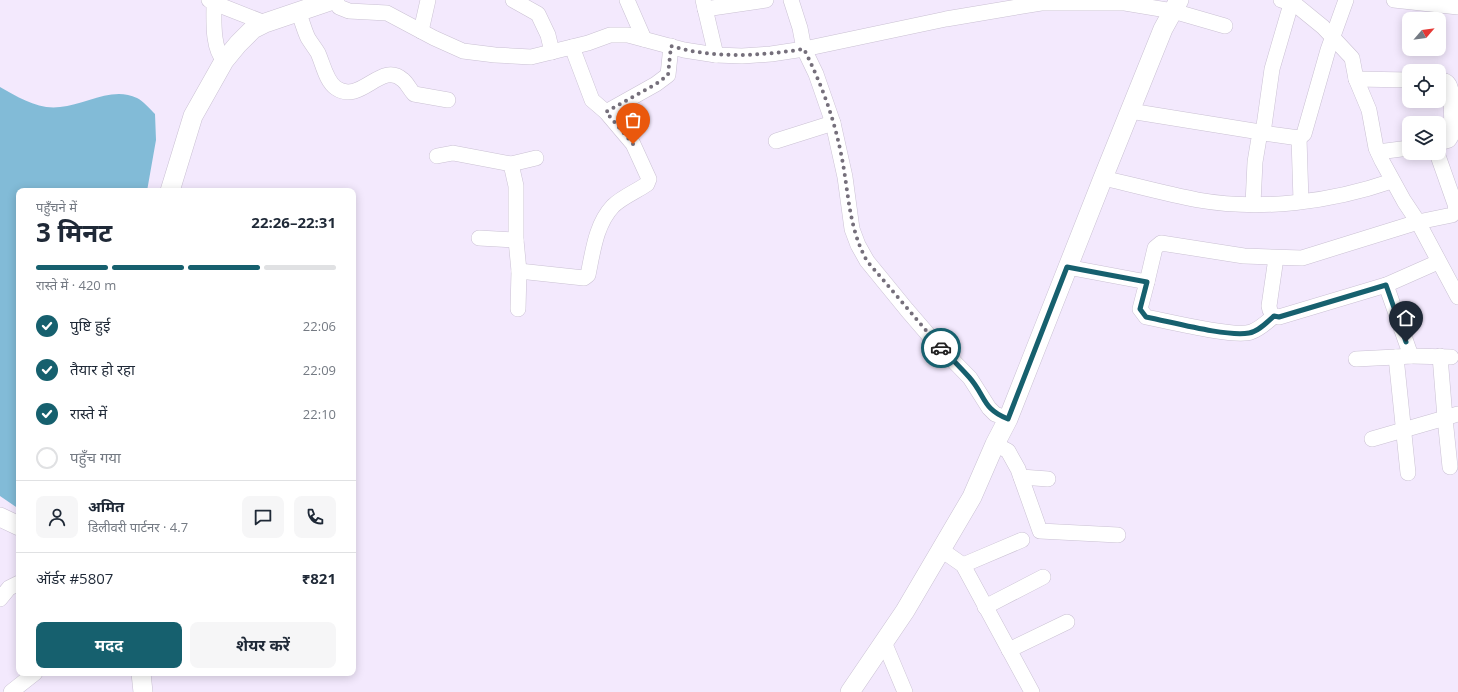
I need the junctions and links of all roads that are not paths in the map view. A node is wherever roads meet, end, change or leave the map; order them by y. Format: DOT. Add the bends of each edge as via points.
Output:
graph roads {
  1 [pos="335,0"];
  2 [pos="428,0"];
  3 [pos="513,0"];
  4 [pos="627,0"];
  5 [pos="766,0"];
  6 [pos="791,0"];
  7 [pos="1346,0"];
  8 [pos="1394,0"];
  9 [pos="211,2"];
  10 [pos="1286,2"];
  11 [pos="1180,3"];
  12 [pos="704,4"];
  13 [pos="1458,7"];
  14 [pos="298,12"];
  15 [pos="259,26"];
  16 [pos="1225,26"];
  17 [pos="421,31"];
  18 [pos="644,39"];
  19 [pos="1334,40"];
  20 [pos="671,46"];
  21 [pos="572,47"];
  22 [pos="804,49"];
  23 [pos="552,52"];
  24 [pos="716,55"];
  25 [pos="224,61"];
  26 [pos="1356,79"];
  27 [pos="1402,80"];
  28 [pos="1446,82"];
  29 [pos="448,100"];
  30 [pos="1130,111"];
  31 [pos="606,112"];
  32 [pos="833,123"];
  33 [pos="1262,132"];
  34 [pos="1299,138"];
  35 [pos="776,141"];
  36 [pos="1446,141"];
  37 [pos="1402,149"];
  38 [pos="1378,152"];
  39 [pos="437,156"];
  40 [pos="536,158"];
  41 [pos="1440,160"];
  42 [pos="511,164"];
  43 [pos="1103,178"];
  44 [pos="1392,181"];
  45 [pos="171,188"];
  46 [pos="1301,201"];
  47 [pos="1456,203"];
  48 [pos="1253,204"];
  49 [pos="1418,222"];
  50 [pos="479,238"];
  51 [pos="516,240"];
  52 [pos="1276,258"];
  53 [pos="1438,262"];
  54 [pos="1067,267"];
  55 [pos="519,271"];
  56 [pos="1147,282"];
  57 [pos="1386,285"];
  58 [pos="1458,297"];
  59 [pos="518,309"];
  60 [pos="1274,316"];
  61 [pos="1403,356"];
  62 [pos="1356,358"];
  63 [pos="1452,416"];
  64 [pos="1008,419"];
  65 [pos="1404,430"];
  66 [pos="1372,439"];
  67 [pos="995,444"];
  68 [pos="1450,467"];
  69 [pos="1408,473"];
  70 [pos="1021,477"];
  71 [pos="1048,479"];
  72 [pos="0,517"];
  73 [pos="16,525"];
  74 [pos="1118,535"];
  75 [pos="1022,540"];
  76 [pos="940,549"];
  77 [pos="963,564"];
  78 [pos="1043,577"];
  79 [pos="16,584"];
  80 [pos="1,595"];
  81 [pos="985,607"];
  82 [pos="1067,622"];
  83 [pos="884,642"];
  84 [pos="1009,650"];
  85 [pos="31,676"];
  86 [pos="11,692"];
  87 [pos="850,692"];
  88 [pos="905,692"];
  89 [pos="1032,692"];
  1 -- 14 [label="main road"];
  1 -- 17 [label="street" via="339,7 349,10 387,13"];
  2 -- 17 [label="street"];
  3 -- 23 [label="street" via="538,14 548,35"];
  4 -- 18 [label="street"];
  5 -- 12 [label="street"];
  6 -- 22 [label="street"];
  7 -- 19 [label="street"];
  8 -- 13 [label="street"];
  9 -- 15 [label="street"];
  9 -- 25 [label="street" via="219,56"];
  10 -- 19 [label="street" via="1296,5 1324,27"];
  10 -- 33 [label="street"];
  11 -- 16 [label="street"];
  11 -- 22 [label="street" via="1041,3 946,19"];
  11 -- 30 [label="main road" via="1164,29"];
  12 -- 24 [label="street"];
  14 -- 15 [label="main road"];
  14 -- 29 [label="street" via="308,38 335,87 344,92 353,92 386,75 403,80 414,94"];
  15 -- 25 [label="main road"];
  17 -- 23 [label="street" via="464,51 531,56"];
  18 -- 20 [label="street"];
  18 -- 21 [label="street" via="628,35 610,35"];
  19 -- 26 [label="street" via="1352,58"];
  19 -- 34 [label="street" via="1328,50 1304,134"];
  20 -- 24 [label="street"];
  20 -- 31 [label="street" via="668,75"];
  21 -- 23 [label="street"];
  21 -- 31 [label="street" via="592,100"];
  22 -- 24 [label="street" via="742,56"];
  22 -- 32 [label="street" via="816,74"];
  25 -- 45 [label="main road" via="193,116"];
  26 -- 27 [label="street"];
  26 -- 38 [label="street" via="1369,110"];
  28 -- 36 [label="street" via="1452,91 1452,135"];
  30 -- 33 [label="street"];
  30 -- 43 [label="main road"];
  31 -- 55 [label="street" via="633,144 649,179 647,184 614,205 606,215 598,228 588,275 584,278"];
  32 -- 35 [label="street"];
  32 -- 64 [label="street" via="846,177 852,229 867,261 932,339 970,378 989,408 995,414"];
  33 -- 34 [label="street"];
  33 -- 48 [label="street" via="1255,162"];
  34 -- 46 [label="street"];
  37 -- 38 [label="street"];
  38 -- 44 [label="street"];
  39 -- 42 [label="street" via="453,153"];
  40 -- 42 [label="street"];
  41 -- 47 [label="street"];
  42 -- 51 [label="street" via="516,186"];
  43 -- 48 [label="street" via="1198,200"];
  43 -- 54 [label="main road"];
  44 -- 46 [label="street" via="1365,190"];
  44 -- 49 [label="street"];
  46 -- 48 [label="street"];
  47 -- 49 [label="street" via="1456,210 1452,215"];
  49 -- 52 [label="street" via="1309,256"];
  49 -- 53 [label="street"];
  50 -- 51 [label="street"];
  51 -- 55 [label="street"];
  52 -- 56 [label="street" via="1244,256 1161,243 1155,248"];
  52 -- 60 [label="street" via="1270,306 1270,312"];
  53 -- 57 [label="street"];
  53 -- 58 [label="street"];
  54 -- 56 [label="street"];
  54 -- 64 [label="main road"];
  55 -- 59 [label="street"];
  56 -- 60 [label="street" via="1140,309 1146,317 1233,333 1250,333"];
  57 -- 60 [label="street" via="1279,317"];
  57 -- 61 [label="street"];
  61 -- 62 [label="street"];
  61 -- 63 [label="street" via="1446,357"];
  61 -- 65 [label="street"];
  63 -- 65 [label="street"];
  63 -- 68 [label="street"];
  64 -- 67 [label="main road"];
  65 -- 66 [label="street"];
  65 -- 69 [label="street"];
  67 -- 70 [label="street" via="1008,451"];
  67 -- 76 [label="main road" via="972,497"];
  70 -- 71 [label="street"];
  70 -- 74 [label="street" via="1040,531"];
  72 -- 73 [label="main road"];
  75 -- 77 [label="street"];
  76 -- 77 [label="street"];
  76 -- 83 [label="main road"];
  77 -- 81 [label="street"];
  78 -- 81 [label="street"];
  79 -- 80 [label="street"];
  81 -- 84 [label="street"];
  82 -- 84 [label="street"];
  83 -- 87 [label="main road"];
  83 -- 88 [label="street"];
  84 -- 89 [label="street"];
  85 -- 86 [label="street"];
}
